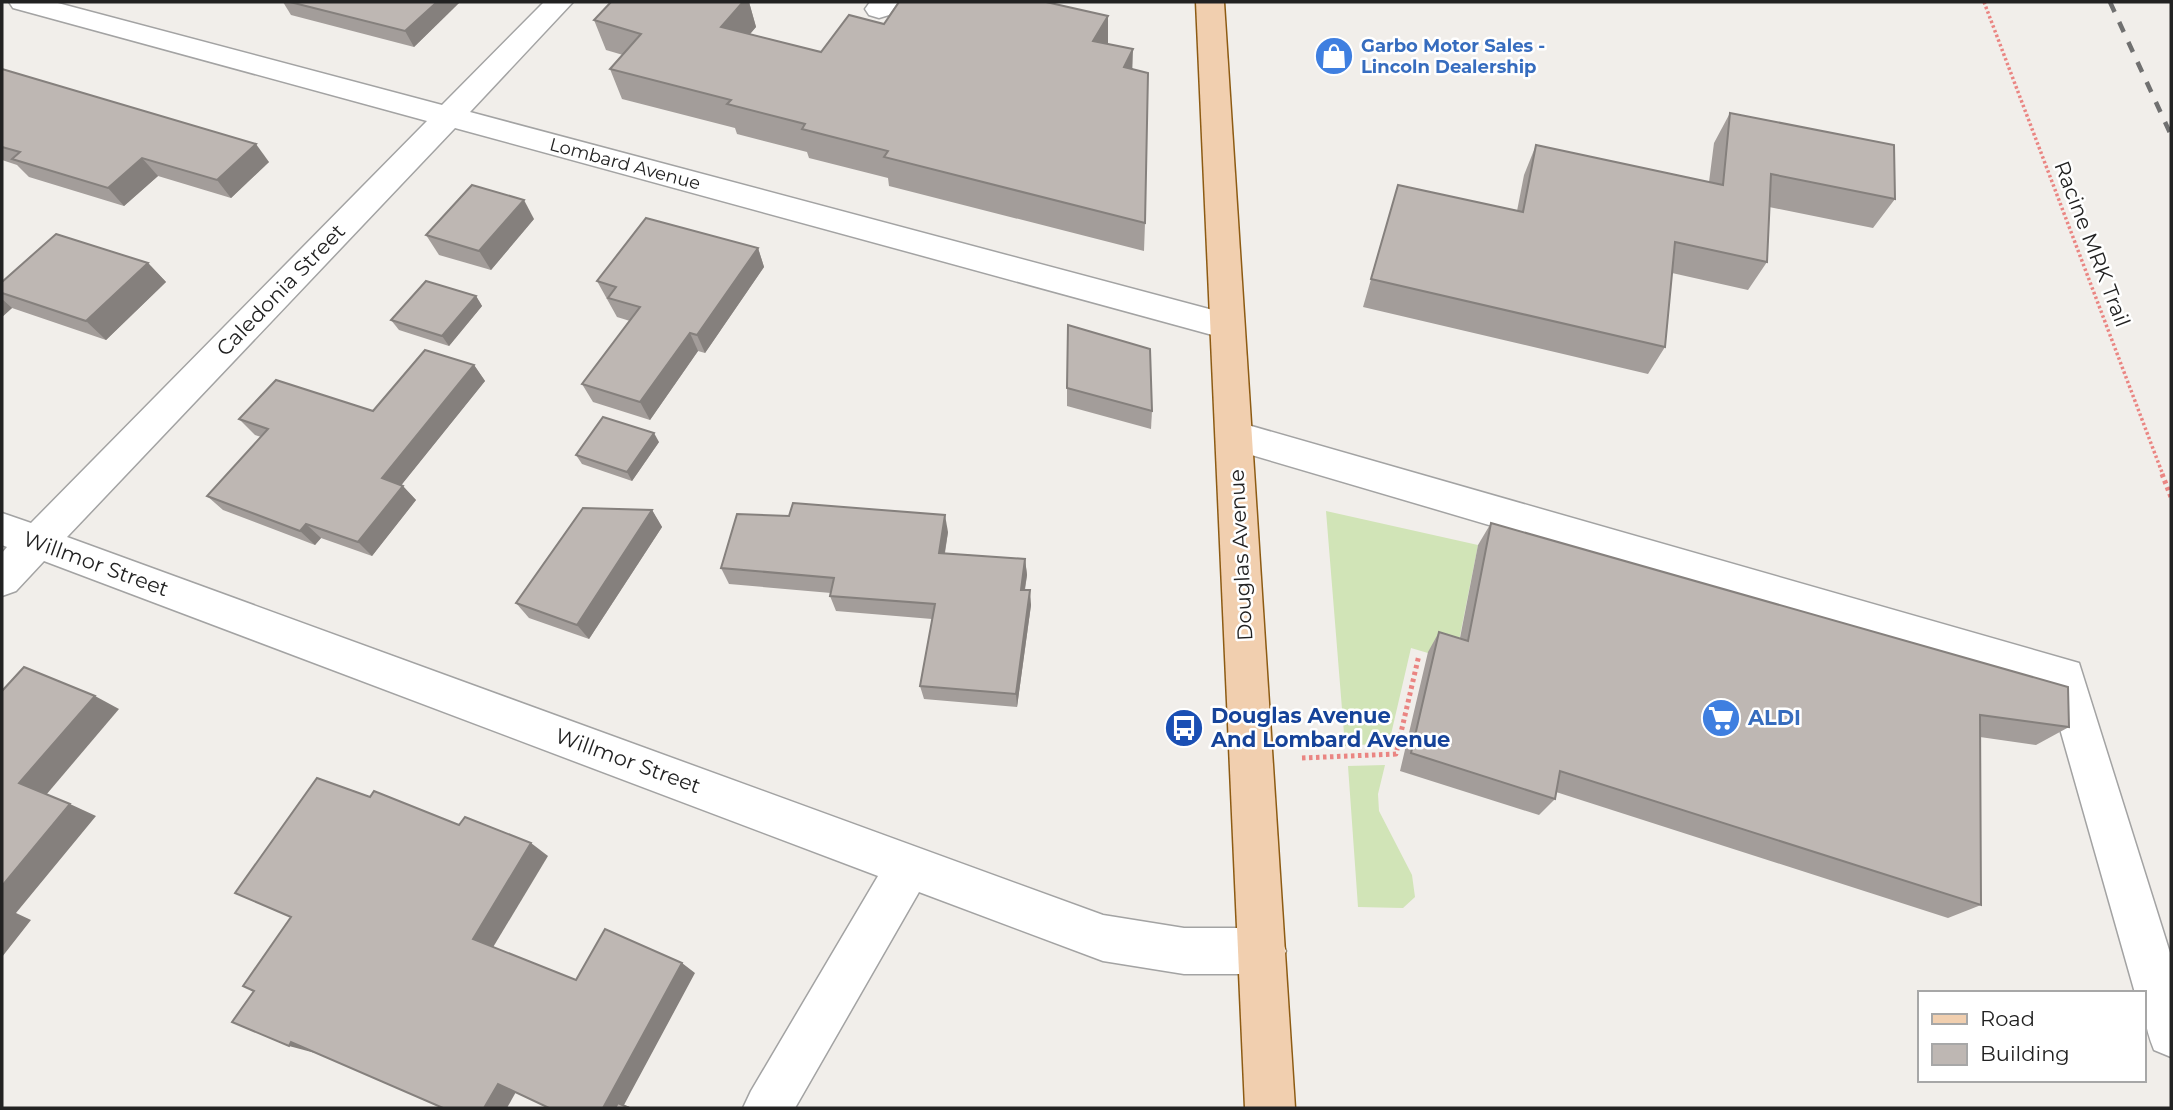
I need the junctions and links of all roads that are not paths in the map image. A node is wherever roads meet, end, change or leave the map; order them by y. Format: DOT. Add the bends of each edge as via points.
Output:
graph roads {
  1 [pos="23,2"];
  2 [pos="559,2"];
  3 [pos="1210,2"];
  4 [pos="449,116"];
  5 [pos="1227,326"];
  6 [pos="1234,436"];
  7 [pos="20,536"];
  8 [pos="2,579"];
  9 [pos="909,866"];
  10 [pos="1263,951"];
  11 [pos="2171,1032"];
  12 [pos="768,1108"];
  13 [pos="1270,1108"];
  1 -- 4 [label="street, Lombard Avenue"];
  2 -- 4 [label="street, Caledonia Street"];
  3 -- 5 [label="main road, Douglas Avenue"];
  4 -- 5 [label="street, Lombard Avenue"];
  4 -- 7 [label="street, Caledonia Street"];
  5 -- 6 [label="main road, Douglas Avenue"];
  6 -- 10 [label="main road, Douglas Avenue"];
  6 -- 11 [label="street" via="2065,676"];
  7 -- 8 [label="street, Caledonia Street"];
  7 -- 9 [label="street, Willmor Street"];
  9 -- 10 [label="street, Willmor Street" via="1103,938 1184,951"];
  9 -- 12 [label="street"];
  10 -- 13 [label="main road, Douglas Avenue"];
}
